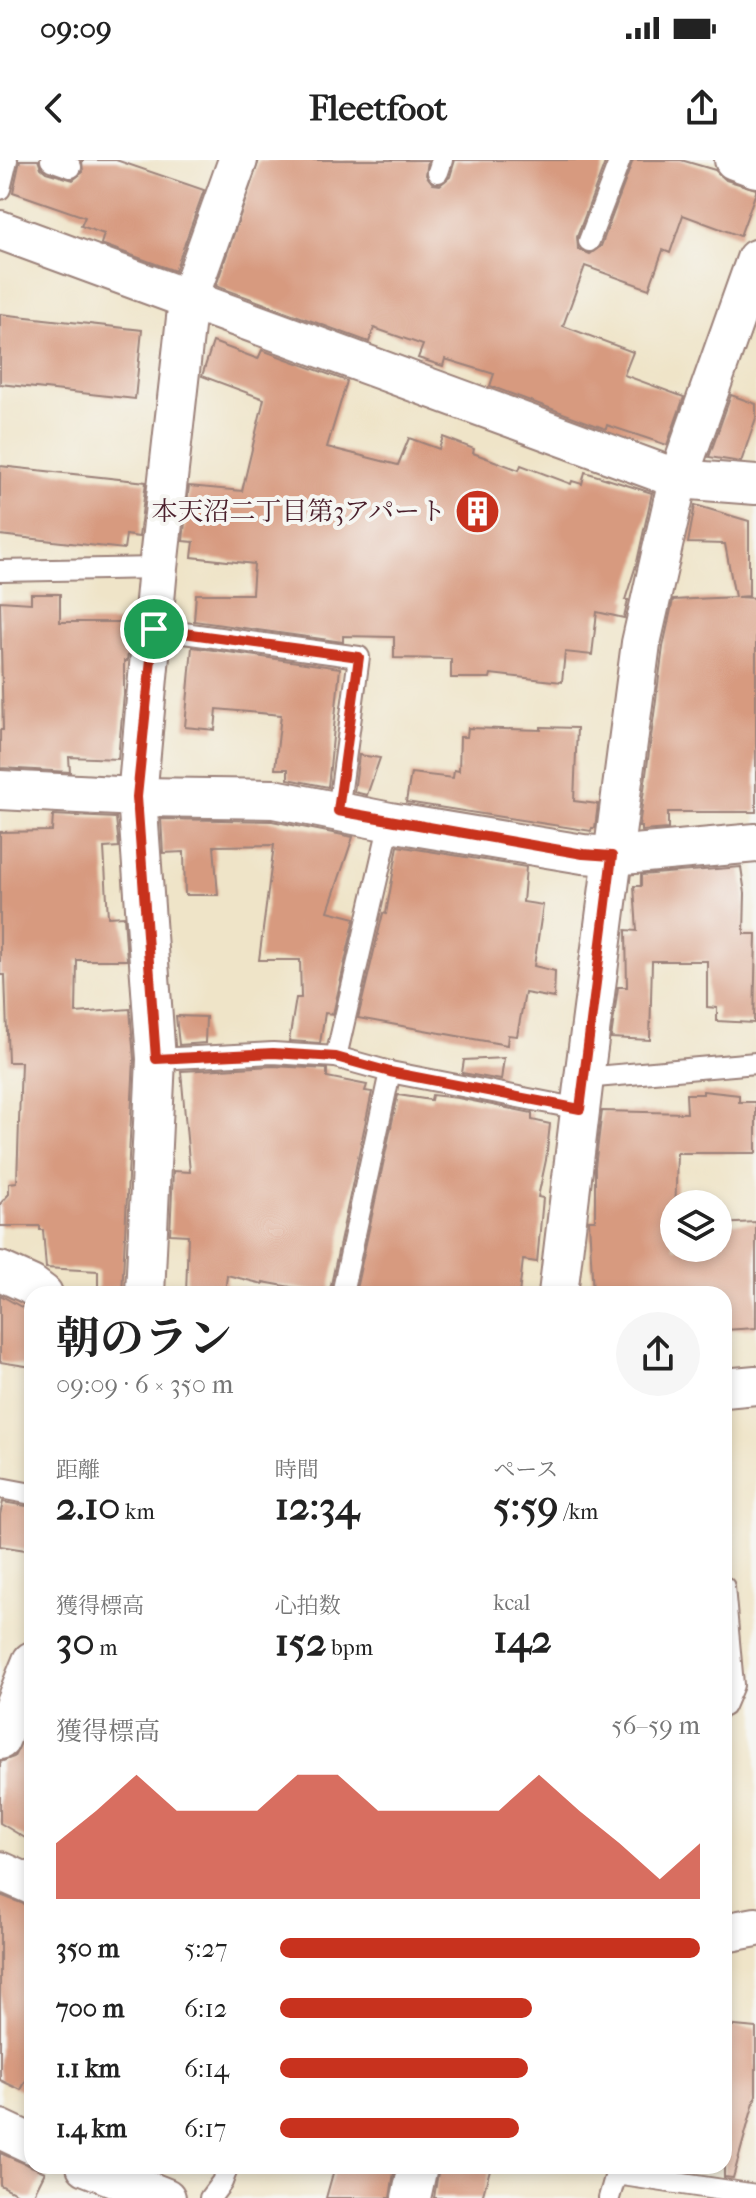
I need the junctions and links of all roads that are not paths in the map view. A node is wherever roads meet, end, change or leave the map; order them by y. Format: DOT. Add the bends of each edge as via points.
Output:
graph roads {
  1 [pos="7,160"];
  2 [pos="51,160"];
  3 [pos="238,160"];
  4 [pos="620,160"];
  5 [pos="734,160"];
  6 [pos="71,167"];
  7 [pos="756,168"];
  8 [pos="0,189"];
  9 [pos="0,230"];
  10 [pos="589,241"];
  11 [pos="756,259"];
  12 [pos="188,300"];
  13 [pos="678,479"];
  14 [pos="756,485"];
  15 [pos="158,568"];
  16 [pos="0,571"];
  17 [pos="154,629"];
  18 [pos="0,790"];
  19 [pos="137,797"];
  20 [pos="338,811"];
  21 [pos="390,822"];
  22 [pos="756,843"];
  23 [pos="612,856"];
  24 [pos="336,1057"];
  25 [pos="156,1059"];
  26 [pos="756,1063"];
  27 [pos="390,1072"];
  28 [pos="582,1094"];
  29 [pos="0,1271"];
  30 [pos="32,1286"];
  31 [pos="145,1286"];
  32 [pos="344,1286"];
  33 [pos="559,1286"];
  34 [pos="756,1385"];
  35 [pos="732,1387"];
  36 [pos="0,1488"];
  37 [pos="24,1492"];
  38 [pos="24,1677"];
  39 [pos="4,1718"];
  40 [pos="0,1871"];
  41 [pos="24,1882"];
  42 [pos="756,1927"];
  43 [pos="732,1932"];
  44 [pos="0,2129"];
  45 [pos="24,2140"];
  46 [pos="106,2174"];
  47 [pos="225,2174"];
  48 [pos="416,2174"];
  49 [pos="756,2195"];
  50 [pos="166,2198"];
  51 [pos="210,2198"];
  52 [pos="411,2198"];
  53 [pos="609,2198"];
  1 -- 8 [label="lane"];
  2 -- 6 [label="lane"];
  3 -- 12 [label="street"];
  4 -- 10 [label="lane"];
  5 -- 7 [label="street"];
  9 -- 12 [label="street"];
  11 -- 13 [label="street"];
  12 -- 13 [label="street"];
  12 -- 15 [label="street"];
  13 -- 14 [label="street"];
  13 -- 23 [label="street" via="641,643"];
  15 -- 16 [label="lane"];
  15 -- 17 [label="street"];
  17 -- 19 [label="street"];
  17 -- 20 [label="lane" via="359,657"];
  18 -- 19 [label="street"];
  19 -- 20 [label="street" via="274,799"];
  19 -- 25 [label="street"];
  20 -- 21 [label="street"];
  21 -- 23 [label="street"];
  21 -- 24 [label="lane"];
  22 -- 23 [label="street"];
  23 -- 28 [label="street"];
  24 -- 25 [label="lane" via="273,1053"];
  24 -- 27 [label="lane"];
  25 -- 31 [label="street"];
  26 -- 28 [label="lane"];
  27 -- 28 [label="lane"];
  27 -- 32 [label="lane"];
  28 -- 33 [label="street"];
  29 -- 30 [label="street"];
  34 -- 35 [label="street"];
  36 -- 37 [label="lane"];
  38 -- 39 [label="street"];
  40 -- 41 [label="street"];
  42 -- 43 [label="street"];
  44 -- 45 [label="street"];
  46 -- 50 [label="street"];
  47 -- 51 [label="lane"];
  48 -- 52 [label="street"];
  49 -- 53 [label="lane" via="616,2174"];
}
